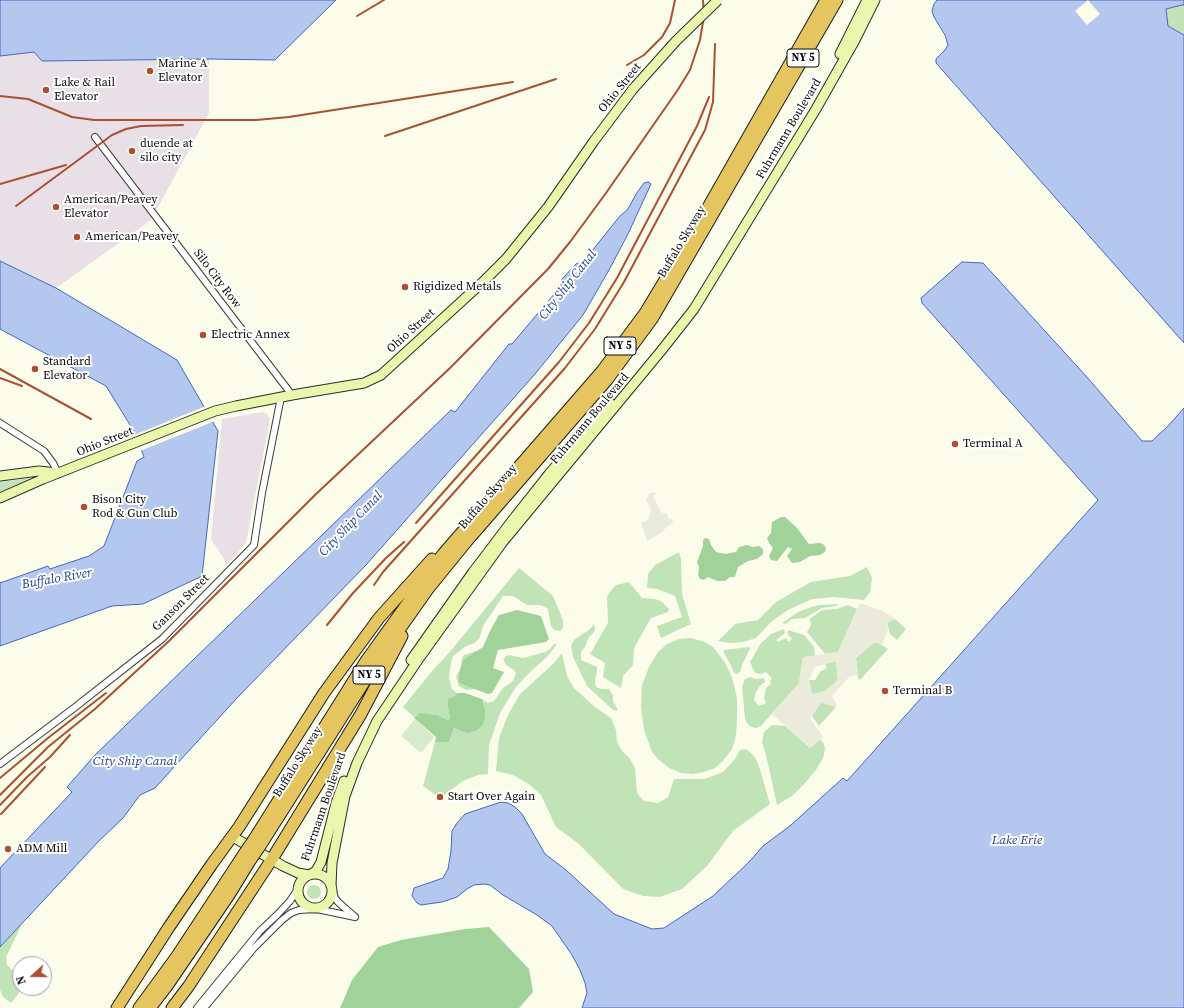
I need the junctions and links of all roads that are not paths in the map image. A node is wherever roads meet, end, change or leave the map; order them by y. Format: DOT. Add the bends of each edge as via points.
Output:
graph roads {
  1 [pos="718,0"];
  2 [pos="826,0"];
  3 [pos="837,0"];
  4 [pos="867,0"];
  5 [pos="875,0"];
  6 [pos="852,39"];
  7 [pos="96,137"];
  8 [pos="292,394"];
  9 [pos="281,397"];
  10 [pos="0,423"];
  11 [pos="58,473"];
  12 [pos="0,476"];
  13 [pos="0,498"];
  14 [pos="490,507"];
  15 [pos="443,554"];
  16 [pos="428,589"];
  17 [pos="371,726"];
  18 [pos="0,764"];
  19 [pos="233,836"];
  20 [pos="256,843"];
  21 [pos="248,857"];
  22 [pos="272,859"];
  23 [pos="283,866"];
  24 [pos="310,875"];
  25 [pos="332,887"];
  26 [pos="298,888"];
  27 [pos="316,909"];
  28 [pos="117,1008"];
  29 [pos="139,1008"];
  30 [pos="150,1008"];
  31 [pos="172,1008"];
  32 [pos="197,1008"];
  33 [pos="204,1008"];
  1 -- 8 [label="street, Ohio Street, bridge" via="676,41 633,89 548,207 506,259 485,280 381,375 364,383"];
  2 -- 14 [label="highway, Buffalo Skyway / NY 5" via="727,176 640,319 602,371"];
  3 -- 14 [label="highway, Buffalo Skyway / NY 5" via="652,319 607,380"];
  4 -- 6 [label="street, Fuhrmann Boulevard"];
  5 -- 6 [label="street, Fuhrmann Boulevard"];
  6 -- 17 [label="street, Fuhrmann Boulevard" via="816,109 729,247 694,309 500,541 377,721"];
  7 -- 8 [label="street, Silo City Row"];
  8 -- 9 [label="street, Ohio Street"];
  9 -- 11 [label="street, Ohio Street" via="215,411"];
  9 -- 18 [label="street, Ganson Street" via="254,545 162,639"];
  10 -- 11 [label="street" via="44,452"];
  11 -- 12 [label="street" via="39,471"];
  11 -- 13 [label="street, Ohio Street"];
  14 -- 15 [label="highway, Buffalo Skyway / NY 5"];
  14 -- 16 [label="highway, Buffalo Skyway / NY 5"];
  15 -- 19 [label="highway" via="431,559 379,618 324,693"];
  15 -- 20 [label="highway, Buffalo Skyway / NY 5" via="366,661"];
  16 -- 20 [label="highway, Buffalo Skyway / NY 5" via="380,656"];
  16 -- 22 [label="highway" via="361,714"];
  17 -- 24 [label="street, Fuhrmann Boulevard" via="347,770 321,862"];
  17 -- 25 [label="street, Fuhrmann Boulevard" via="345,796 332,863"];
  19 -- 22 [label="street"];
  19 -- 28 [label="highway" via="169,927"];
  20 -- 21 [label="highway, Buffalo Skyway / NY 5, bridge"];
  21 -- 29 [label="highway, Buffalo Skyway / NY 5"];
  21 -- 30 [label="highway, Buffalo Skyway / NY 5" via="225,902"];
  22 -- 23 [label="street"];
  22 -- 31 [label="highway"];
  23 -- 24 [label="street"];
  23 -- 26 [label="street" via="294,878"];
  24 -- 25 [label="street, Fuhrmann Boulevard" via="325,877"];
  24 -- 26 [label="street, Fuhrmann Boulevard" via="301,881"];
  25 -- 27 [label="street, Fuhrmann Boulevard" via="330,901"];
  25 -- 27 [label="street" via="338,902 355,917"];
  26 -- 27 [label="street" via="298,897 302,903"];
  26 -- 32 [label="street, Fuhrmann Boulevard" via="290,901 260,931"];
  27 -- 33 [label="street" via="299,910 282,920 253,949"];
}
